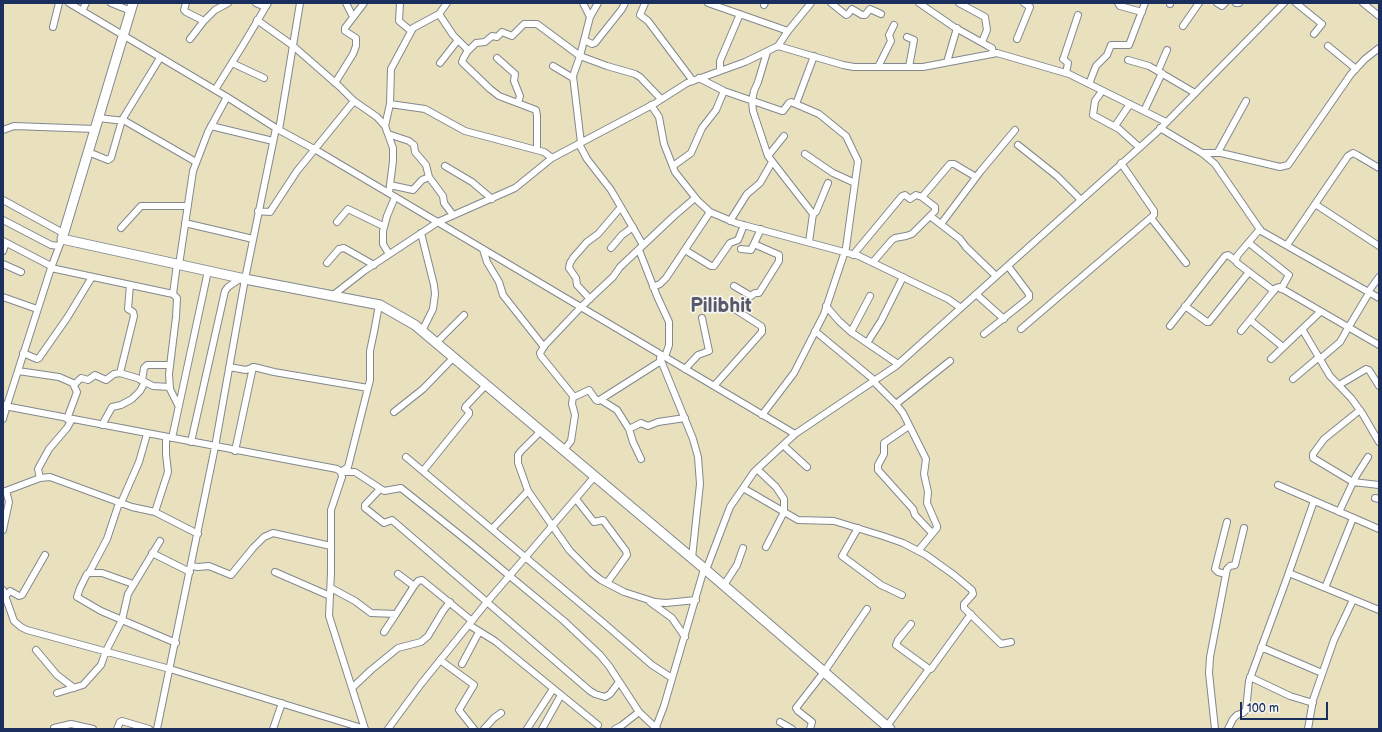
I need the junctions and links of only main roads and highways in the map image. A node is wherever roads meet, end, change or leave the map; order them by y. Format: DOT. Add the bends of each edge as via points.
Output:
graph roads {
  1 [pos="132,7"];
  2 [pos="884,727"];
  1 -- 2 [label="main road" via="61,239 379,305 415,325 724,585"];
}
